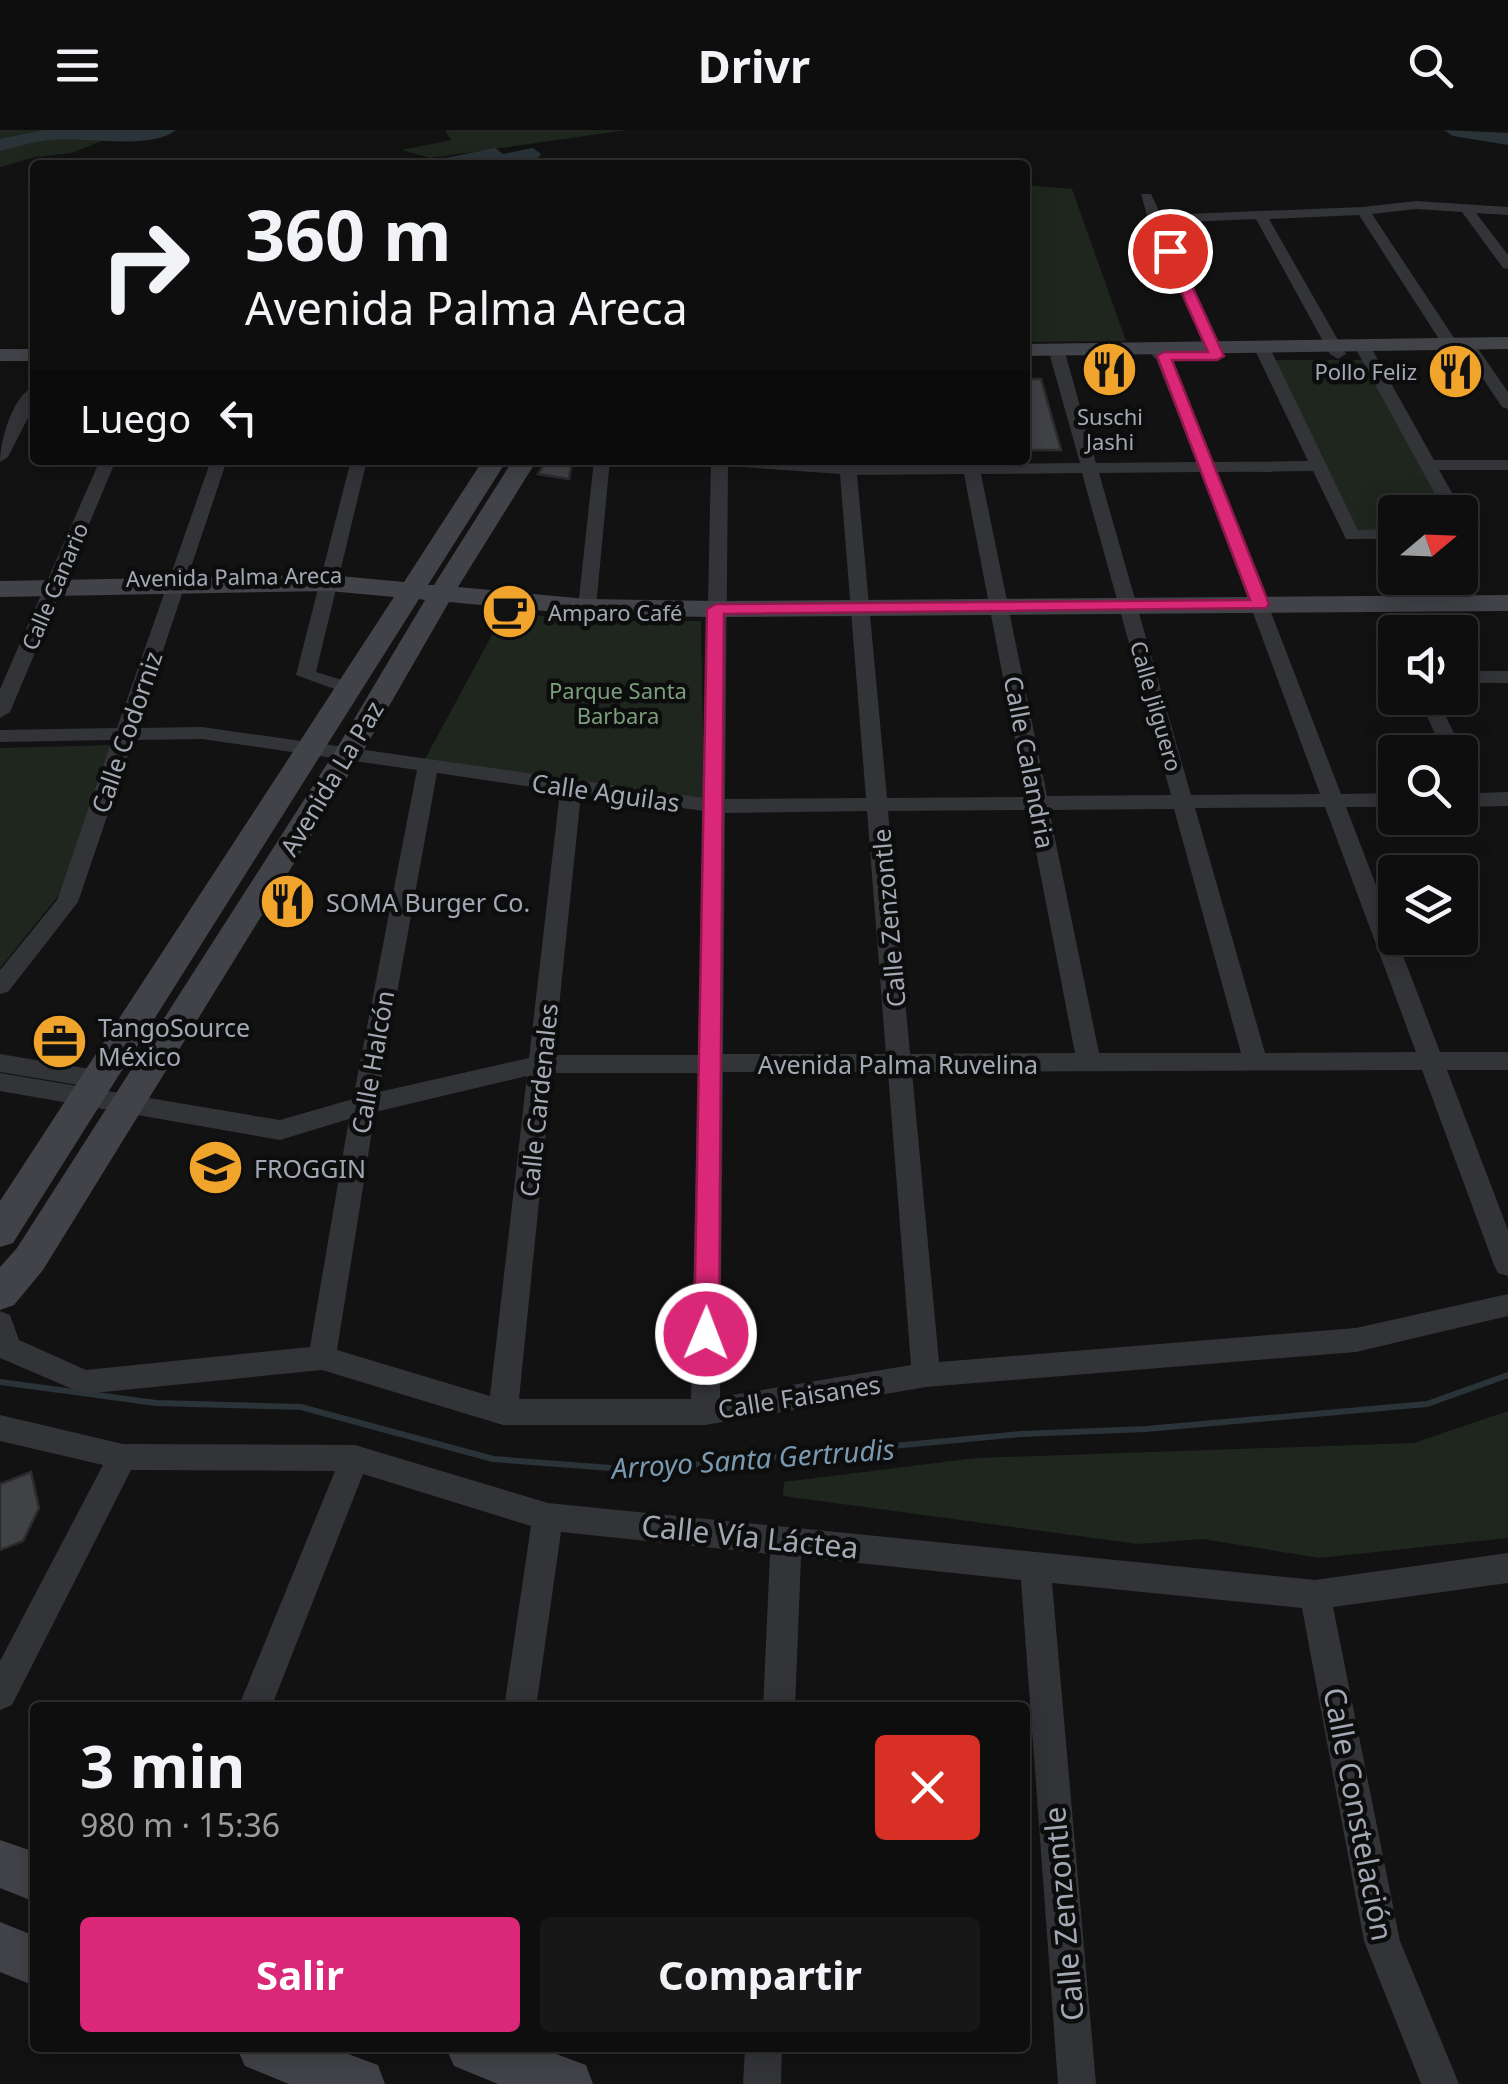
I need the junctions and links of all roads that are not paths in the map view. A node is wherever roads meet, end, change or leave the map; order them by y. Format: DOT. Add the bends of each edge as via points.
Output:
graph roads {
  1 [pos="1146,197"];
  2 [pos="1466,208"];
  3 [pos="1508,211"];
  4 [pos="1363,212"];
  5 [pos="1262,216"];
  6 [pos="1156,219"];
  7 [pos="1508,265"];
  8 [pos="1508,343"];
  9 [pos="1462,348"];
  10 [pos="1335,349"];
  11 [pos="1364,349"];
  12 [pos="1263,350"];
  13 [pos="1215,351"];
  14 [pos="1158,352"];
  15 [pos="1030,353"];
  16 [pos="1057,353"];
  17 [pos="1508,354"];
  18 [pos="0,358"];
  19 [pos="30,359"];
  20 [pos="30,396"];
  21 [pos="1508,404"];
  22 [pos="6,435"];
  23 [pos="0,457"];
  24 [pos="106,465"];
  25 [pos="217,465"];
  26 [pos="358,465"];
  27 [pos="493,465"];
  28 [pos="522,465"];
  29 [pos="601,465"];
  30 [pos="719,465"];
  31 [pos="847,465"];
  32 [pos="971,465"];
  33 [pos="1001,465"];
  34 [pos="1429,465"];
  35 [pos="1319,466"];
  36 [pos="1508,466"];
  37 [pos="1208,467"];
  38 [pos="1090,468"];
  39 [pos="1445,495"];
  40 [pos="1378,534"];
  41 [pos="330,578"];
  42 [pos="0,580"];
  43 [pos="177,581"];
  44 [pos="55,584"];
  45 [pos="0,589"];
  46 [pos="437,589"];
  47 [pos="1508,603"];
  48 [pos="1260,604"];
  49 [pos="1128,605"];
  50 [pos="859,606"];
  51 [pos="999,606"];
  52 [pos="587,607"];
  53 [pos="716,609"];
  54 [pos="1478,677"];
  55 [pos="1508,678"];
  56 [pos="348,688"];
  57 [pos="0,712"];
  58 [pos="125,734"];
  59 [pos="0,736"];
  60 [pos="312,746"];
  61 [pos="348,752"];
  62 [pos="428,768"];
  63 [pos="572,787"];
  64 [pos="1378,800"];
  65 [pos="1478,800"];
  66 [pos="1508,800"];
  67 [pos="1330,801"];
  68 [pos="1184,803"];
  69 [pos="1038,804"];
  70 [pos="713,806"];
  71 [pos="878,806"];
  72 [pos="0,986"];
  73 [pos="1428,1061"];
  74 [pos="1508,1061"];
  75 [pos="0,1063"];
  76 [pos="1256,1063"];
  77 [pos="542,1064"];
  78 [pos="710,1064"];
  79 [pos="1089,1064"];
  80 [pos="901,1065"];
  81 [pos="0,1082"];
  82 [pos="90,1088"];
  83 [pos="127,1104"];
  84 [pos="364,1105"];
  85 [pos="0,1232"];
  86 [pos="1508,1265"];
  87 [pos="0,1294"];
  88 [pos="1508,1306"];
  89 [pos="0,1323"];
  90 [pos="322,1358"];
  91 [pos="926,1375"];
  92 [pos="503,1412"];
  93 [pos="705,1412"];
  94 [pos="0,1428"];
  95 [pos="123,1457"];
  96 [pos="354,1458"];
  97 [pos="548,1516"];
  98 [pos="786,1540"];
  99 [pos="1035,1564"];
  100 [pos="1508,1568"];
  101 [pos="1315,1595"];
  102 [pos="0,1694"];
  103 [pos="256,1702"];
  104 [pos="521,1702"];
  105 [pos="779,1702"];
  106 [pos="0,1864"];
  107 [pos="30,1876"];
  108 [pos="0,1947"];
  109 [pos="30,1958"];
  110 [pos="274,2052"];
  111 [pos="482,2052"];
  112 [pos="764,2052"];
  113 [pos="359,2084"];
  114 [pos="566,2084"];
  115 [pos="762,2084"];
  116 [pos="1076,2084"];
  117 [pos="1440,2084"];
  1 -- 6 [label="street"];
  2 -- 3 [label="street"];
  2 -- 4 [label="street"];
  2 -- 7 [label="street"];
  4 -- 5 [label="street"];
  4 -- 9 [label="street"];
  5 -- 6 [label="street"];
  5 -- 10 [label="street"];
  6 -- 13 [label="street"];
  8 -- 9 [label="street"];
  9 -- 11 [label="street"];
  9 -- 17 [label="street"];
  9 -- 21 [label="street"];
  10 -- 11 [label="street"];
  10 -- 12 [label="street"];
  11 -- 34 [label="street"];
  12 -- 13 [label="street"];
  12 -- 35 [label="street"];
  13 -- 14 [label="street"];
  14 -- 16 [label="street"];
  14 -- 37 [label="street"];
  15 -- 16 [label="street"];
  16 -- 38 [label="street, Calle Jilguero"];
  18 -- 19 [label="street"];
  20 -- 22 [label="street"];
  22 -- 23 [label="street"];
  24 -- 44 [label="street, Calle Canario"];
  25 -- 43 [label="street, Calle Codorniz"];
  26 -- 41 [label="street"];
  27 -- 46 [label="street, Avenida La Paz"];
  28 -- 46 [label="street, Avenida La Paz"];
  29 -- 52 [label="street"];
  30 -- 53 [label="street"];
  31 -- 50 [label="street, Calle Zenzontle"];
  32 -- 51 [label="street, Calle Calandria"];
  33 -- 38 [label="street"];
  34 -- 36 [label="street"];
  34 -- 39 [label="street"];
  35 -- 37 [label="street"];
  35 -- 40 [label="street" via="1352,535"];
  37 -- 38 [label="street"];
  37 -- 48 [label="street"];
  38 -- 49 [label="street, Calle Jilguero"];
  41 -- 43 [label="street, Avenida Palma Areca"];
  41 -- 46 [label="street, Avenida Palma Areca"];
  41 -- 56 [label="street" via="306,675"];
  42 -- 44 [label="street, Avenida Palma Areca"];
  43 -- 44 [label="street, Avenida Palma Areca"];
  43 -- 58 [label="street, Calle Codorniz"];
  44 -- 45 [label="street, Avenida Palma Areca"];
  44 -- 57 [label="street, Calle Canario"];
  46 -- 52 [label="street, Avenida Palma Areca"];
  46 -- 56 [label="street, Avenida La Paz"];
  46 -- 61 [label="street, Avenida La Paz"];
  47 -- 48 [label="street, Avenida Palma Areca"];
  48 -- 49 [label="street, Avenida Palma Areca"];
  48 -- 67 [label="street"];
  49 -- 51 [label="street, Avenida Palma Areca"];
  49 -- 68 [label="street, Calle Jilguero"];
  50 -- 51 [label="street, Avenida Palma Areca"];
  50 -- 53 [label="street, Avenida Palma Areca"];
  50 -- 71 [label="street, Calle Zenzontle"];
  51 -- 69 [label="street, Calle Calandria"];
  52 -- 53 [label="street, Avenida Palma Areca"];
  53 -- 70 [label="street"];
  54 -- 55 [label="street"];
  56 -- 60 [label="street, Avenida La Paz"];
  58 -- 59 [label="street, Calle Aguilas"];
  58 -- 60 [label="street, Calle Aguilas" via="202,733"];
  58 -- 72 [label="street, Calle Codorniz" via="67,902"];
  60 -- 61 [label="street, Calle Aguilas"];
  60 -- 82 [label="street, Avenida La Paz"];
  61 -- 62 [label="street, Calle Aguilas"];
  61 -- 83 [label="street, Avenida La Paz"];
  62 -- 63 [label="street, Calle Aguilas"];
  62 -- 84 [label="street, Calle Halcón"];
  63 -- 70 [label="street, Calle Aguilas"];
  63 -- 77 [label="street, Calle Cardenales"];
  64 -- 67 [label="street, Calle Aguilas"];
  65 -- 66 [label="street"];
  67 -- 68 [label="street, Calle Aguilas"];
  67 -- 73 [label="street"];
  68 -- 69 [label="street, Calle Aguilas"];
  68 -- 76 [label="street, Calle Jilguero"];
  69 -- 71 [label="street, Calle Aguilas"];
  69 -- 79 [label="street, Calle Calandria"];
  70 -- 71 [label="street, Calle Aguilas"];
  70 -- 78 [label="street"];
  71 -- 80 [label="street, Calle Zenzontle"];
  73 -- 74 [label="street, Avenida Palma Ruvelina"];
  73 -- 76 [label="street, Avenida Palma Ruvelina"];
  73 -- 86 [label="street"];
  75 -- 82 [label="street, Avenida Palma Ruvelina"];
  76 -- 79 [label="street, Avenida Palma Ruvelina"];
  77 -- 78 [label="street, Avenida Palma Ruvelina"];
  77 -- 84 [label="street, Avenida Palma Ruvelina"];
  77 -- 92 [label="street, Calle Cardenales"];
  78 -- 80 [label="street, Avenida Palma Ruvelina"];
  78 -- 93 [label="street"];
  79 -- 80 [label="street, Avenida Palma Ruvelina"];
  80 -- 91 [label="street, Calle Zenzontle"];
  81 -- 82 [label="street, Avenida Palma Ruvelina"];
  82 -- 83 [label="street, Avenida Palma Ruvelina"];
  82 -- 85 [label="street, Avenida La Paz"];
  83 -- 84 [label="street, Avenida Palma Ruvelina" via="280,1130"];
  83 -- 87 [label="street, Avenida La Paz" via="30,1259"];
  84 -- 90 [label="street, Calle Halcón"];
  88 -- 91 [label="street, Calle Faisanes" via="1356,1340"];
  89 -- 90 [label="street, Calle Faisanes" via="7,1348 84,1382"];
  90 -- 92 [label="street, Calle Faisanes"];
  91 -- 93 [label="street, Calle Faisanes"];
  92 -- 93 [label="street, Calle Faisanes"];
  94 -- 95 [label="street, Calle Vía Láctea"];
  95 -- 96 [label="street, Calle Vía Láctea"];
  95 -- 102 [label="street"];
  96 -- 97 [label="street, Calle Vía Láctea"];
  96 -- 103 [label="street"];
  97 -- 98 [label="street, Calle Vía Láctea"];
  97 -- 104 [label="street"];
  98 -- 99 [label="street, Calle Vía Láctea"];
  98 -- 105 [label="street"];
  99 -- 101 [label="street, Calle Vía Láctea"];
  99 -- 116 [label="street, Calle Zenzontle"];
  100 -- 101 [label="street, Calle Vía Láctea"];
  101 -- 117 [label="street, Calle Constelación" via="1382,1942"];
  106 -- 107 [label="street"];
  108 -- 109 [label="street"];
  110 -- 113 [label="street"];
  111 -- 114 [label="street"];
  112 -- 115 [label="street"];
}
